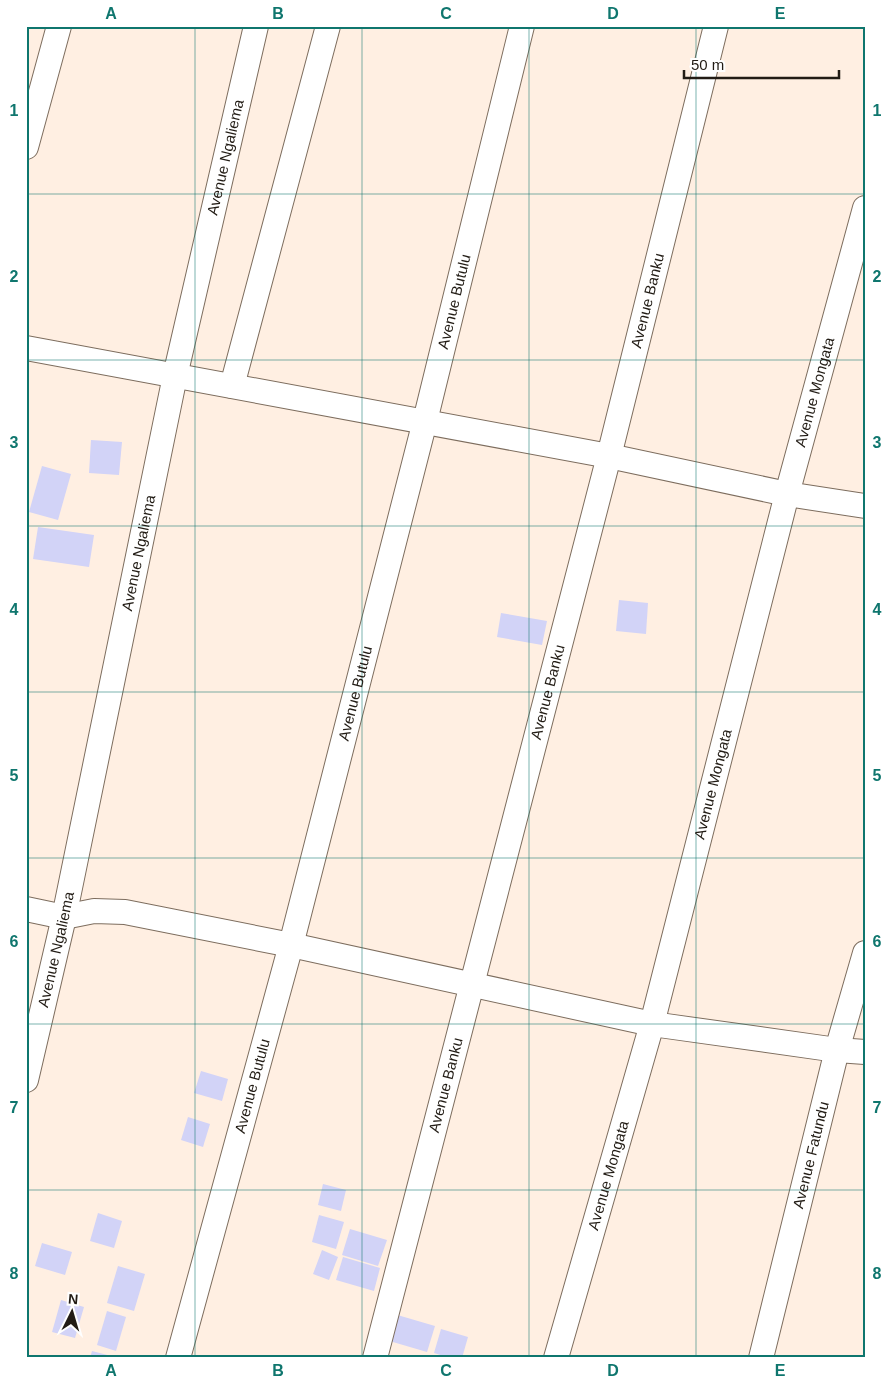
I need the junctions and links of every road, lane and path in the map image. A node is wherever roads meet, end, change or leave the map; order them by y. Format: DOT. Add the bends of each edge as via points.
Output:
graph roads {
  1 [pos="59,26"];
  2 [pos="256,26"];
  3 [pos="328,26"];
  4 [pos="522,26"];
  5 [pos="716,26"];
  6 [pos="26,147"];
  7 [pos="865,208"];
  8 [pos="26,348"];
  9 [pos="175,376"];
  10 [pos="232,386"];
  11 [pos="425,421"];
  12 [pos="609,456"];
  13 [pos="786,494"];
  14 [pos="865,506"];
  15 [pos="26,909"];
  16 [pos="64,917"];
  17 [pos="291,946"];
  18 [pos="865,953"];
  19 [pos="473,984"];
  20 [pos="652,1024"];
  21 [pos="837,1050"];
  22 [pos="865,1052"];
  23 [pos="26,1080"];
  24 [pos="178,1358"];
  25 [pos="376,1358"];
  26 [pos="556,1358"];
  27 [pos="761,1358"];
  1 -- 6 [label="street"];
  2 -- 9 [label="street, Avenue Ngaliema"];
  3 -- 10 [label="street"];
  4 -- 11 [label="street, Avenue Butulu"];
  5 -- 12 [label="street, Avenue Banku"];
  7 -- 13 [label="street, Avenue Mongata"];
  8 -- 9 [label="street"];
  9 -- 10 [label="street"];
  9 -- 16 [label="street, Avenue Ngaliema"];
  10 -- 11 [label="street"];
  11 -- 12 [label="street"];
  11 -- 17 [label="street, Avenue Butulu"];
  12 -- 13 [label="street"];
  12 -- 19 [label="street, Avenue Banku"];
  13 -- 14 [label="street"];
  13 -- 20 [label="street, Avenue Mongata"];
  15 -- 16 [label="street"];
  16 -- 17 [label="street" via="94,911 125,912"];
  16 -- 23 [label="street, Avenue Ngaliema"];
  17 -- 19 [label="street"];
  17 -- 24 [label="street, Avenue Butulu"];
  18 -- 21 [label="street, Avenue Fatundu"];
  19 -- 20 [label="street"];
  19 -- 25 [label="street, Avenue Banku"];
  20 -- 21 [label="street"];
  20 -- 26 [label="street, Avenue Mongata"];
  21 -- 22 [label="street"];
  21 -- 27 [label="street, Avenue Fatundu"];
}
